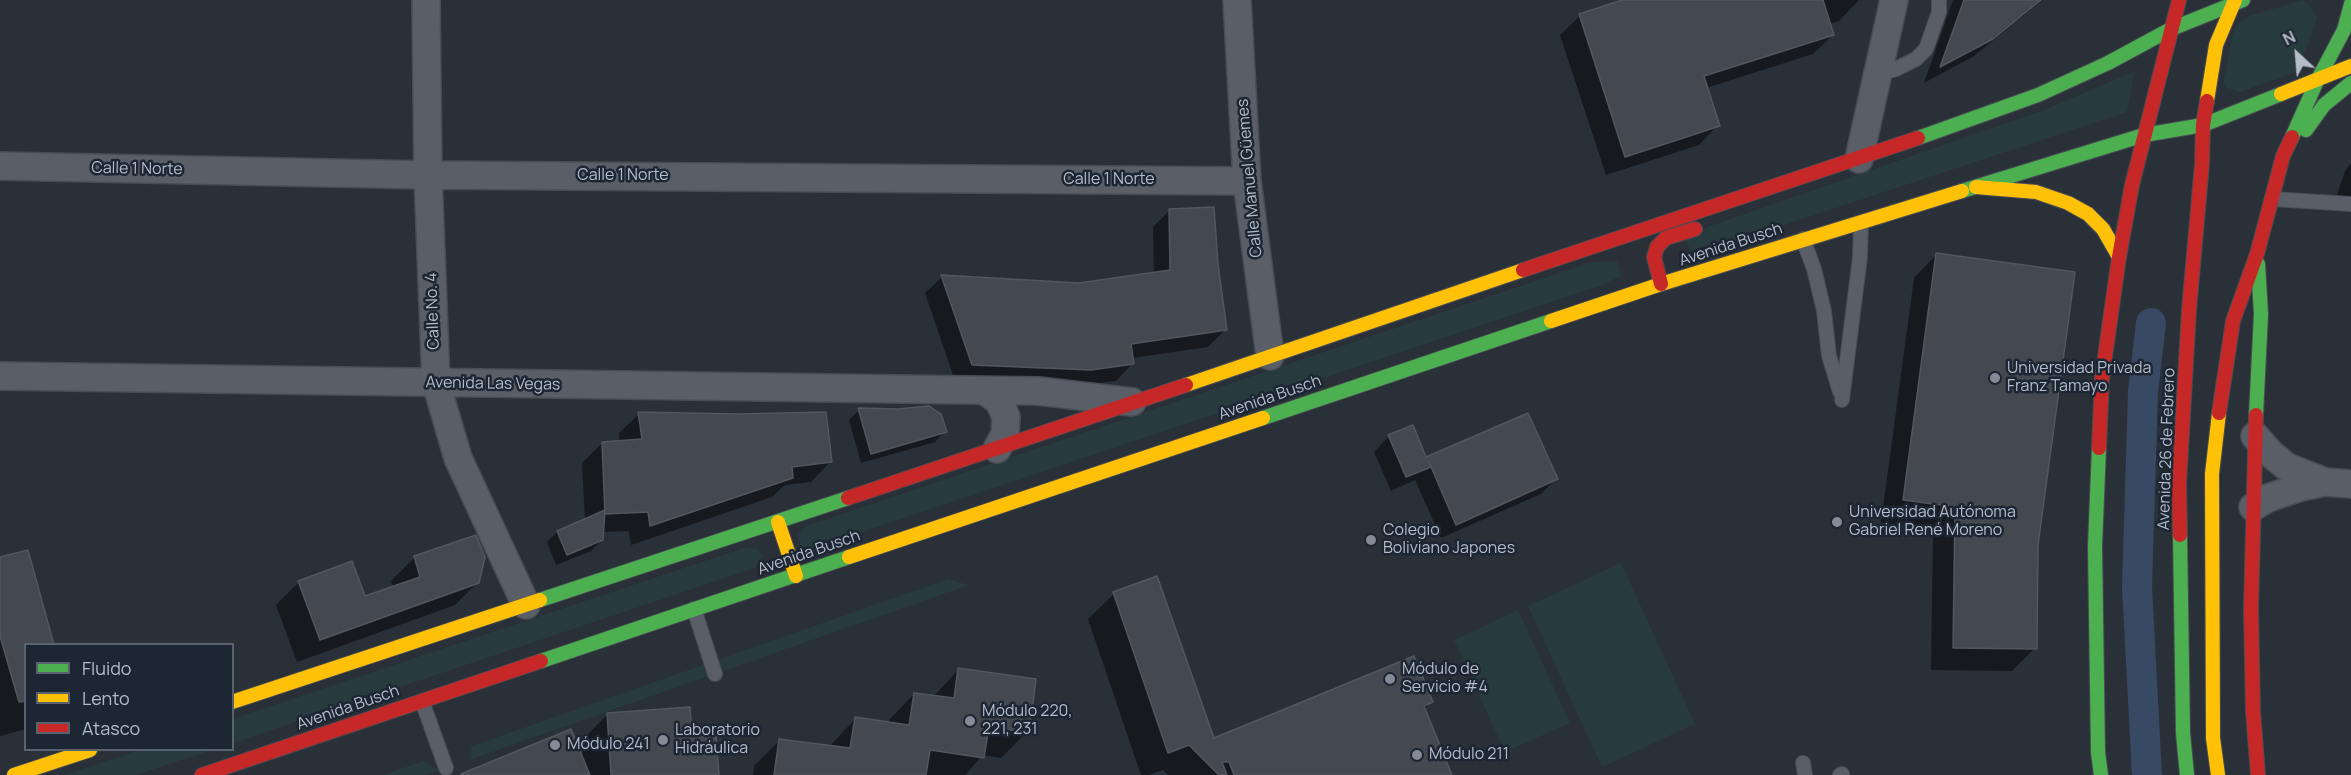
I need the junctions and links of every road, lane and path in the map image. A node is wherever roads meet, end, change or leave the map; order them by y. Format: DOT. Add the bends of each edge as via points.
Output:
graph roads {
  1 [pos="426,0"];
  2 [pos="1237,0"];
  3 [pos="1894,0"];
  4 [pos="1939,0"];
  5 [pos="2179,0"];
  6 [pos="2238,1"];
  7 [pos="2351,4"];
  8 [pos="2171,29"];
  9 [pos="2351,66"];
  10 [pos="1878,74"];
  11 [pos="2317,81"];
  12 [pos="2351,83"];
  13 [pos="2203,125"];
  14 [pos="2144,135"];
  15 [pos="1859,159"];
  16 [pos="0,165"];
  17 [pos="2280,169"];
  18 [pos="428,175"];
  19 [pos="1798,179"];
  20 [pos="1247,181"];
  21 [pos="1976,187"];
  22 [pos="2271,199"];
  23 [pos="1770,201"];
  24 [pos="2351,204"];
  25 [pos="1861,222"];
  26 [pos="1708,225"];
  27 [pos="1803,239"];
  28 [pos="2257,254"];
  29 [pos="2119,257"];
  30 [pos="1661,284"];
  31 [pos="1270,356"];
  32 [pos="0,376"];
  33 [pos="435,383"];
  34 [pos="985,391"];
  35 [pos="1134,402"];
  36 [pos="2255,436"];
  37 [pos="997,449"];
  38 [pos="2338,483"];
  39 [pos="2253,507"];
  40 [pos="778,522"];
  41 [pos="796,576"];
  42 [pos="526,605"];
  43 [pos="694,609"];
  44 [pos="715,674"];
  45 [pos="234,701"];
  46 [pos="422,701"];
  47 [pos="87,751"];
  48 [pos="446,768"];
  49 [pos="14,775"];
  50 [pos="202,775"];
  51 [pos="2101,775"];
  52 [pos="2187,775"];
  53 [pos="2218,775"];
  54 [pos="2258,775"];
  1 -- 18 [label="street, Calle No. 4"];
  2 -- 20 [label="street, Calle Manuel Güemes"];
  3 -- 10 [label="street"];
  4 -- 10 [label="lane" via="1939,12 1926,49 1916,59"];
  5 -- 8 [label="main road"];
  6 -- 8 [label="main road"];
  6 -- 13 [label="main road, Avenida 26 de Febrero" via="2216,45"];
  7 -- 11 [label="main road" via="2344,30"];
  8 -- 14 [label="main road"];
  8 -- 15 [label="main road" via="2038,95"];
  9 -- 11 [label="main road, Avenida Busch"];
  10 -- 15 [label="street"];
  11 -- 13 [label="main road, Avenida Busch"];
  11 -- 17 [label="main road"];
  12 -- 17 [label="main road" via="2324,105"];
  13 -- 14 [label="main road, Avenida Busch"];
  13 -- 52 [label="main road, Avenida 26 de Febrero" via="2179,484"];
  14 -- 21 [label="main road, Avenida Busch"];
  14 -- 29 [label="main road"];
  15 -- 19 [label="main road"];
  16 -- 18 [label="street, Calle 1 Norte"];
  17 -- 22 [label="main road"];
  18 -- 20 [label="street, Calle 1 Norte"];
  18 -- 33 [label="street, Calle No. 4"];
  19 -- 23 [label="main road"];
  19 -- 31 [label="main road"];
  20 -- 31 [label="street, Calle Manuel Güemes"];
  21 -- 25 [label="main road, Avenida Busch"];
  21 -- 29 [label="main road" via="2036,192 2068,203 2088,214 2103,229"];
  22 -- 24 [label="lane"];
  22 -- 28 [label="main road"];
  25 -- 27 [label="main road, Avenida Busch"];
  25 -- 27 [label="lane" via="1842,400 1828,356 1824,311 1814,269"];
  26 -- 30 [label="main road" via="1666,238 1657,247 1654,257"];
  27 -- 30 [label="main road, Avenida Busch"];
  28 -- 36 [label="main road" via="2261,314"];
  28 -- 53 [label="main road" via="2233,321 2212,474 2213,738"];
  29 -- 51 [label="main road" via="2102,378 2095,546"];
  30 -- 41 [label="main road, Avenida Busch"];
  31 -- 35 [label="main road"];
  32 -- 33 [label="street, Avenida Las Vegas"];
  33 -- 34 [label="street, Avenida Las Vegas"];
  33 -- 42 [label="street, Calle No. 4" via="458,458"];
  34 -- 35 [label="street, Avenida Las Vegas" via="1038,391"];
  34 -- 37 [label="street" via="999,401 1006,417 1005,434"];
  35 -- 37 [label="main road"];
  36 -- 38 [label="street" via="2287,467"];
  36 -- 39 [label="main road"];
  37 -- 40 [label="main road"];
  38 -- 39 [label="street" via="2283,492"];
  39 -- 54 [label="main road" via="2251,609"];
  40 -- 41 [label="main road"];
  40 -- 42 [label="main road"];
  41 -- 43 [label="main road, Avenida Busch"];
  42 -- 45 [label="main road"];
  43 -- 44 [label="lane"];
  43 -- 46 [label="main road, Avenida Busch"];
  46 -- 48 [label="lane"];
  46 -- 50 [label="main road, Avenida Busch"];
  47 -- 49 [label="main road"];
}
